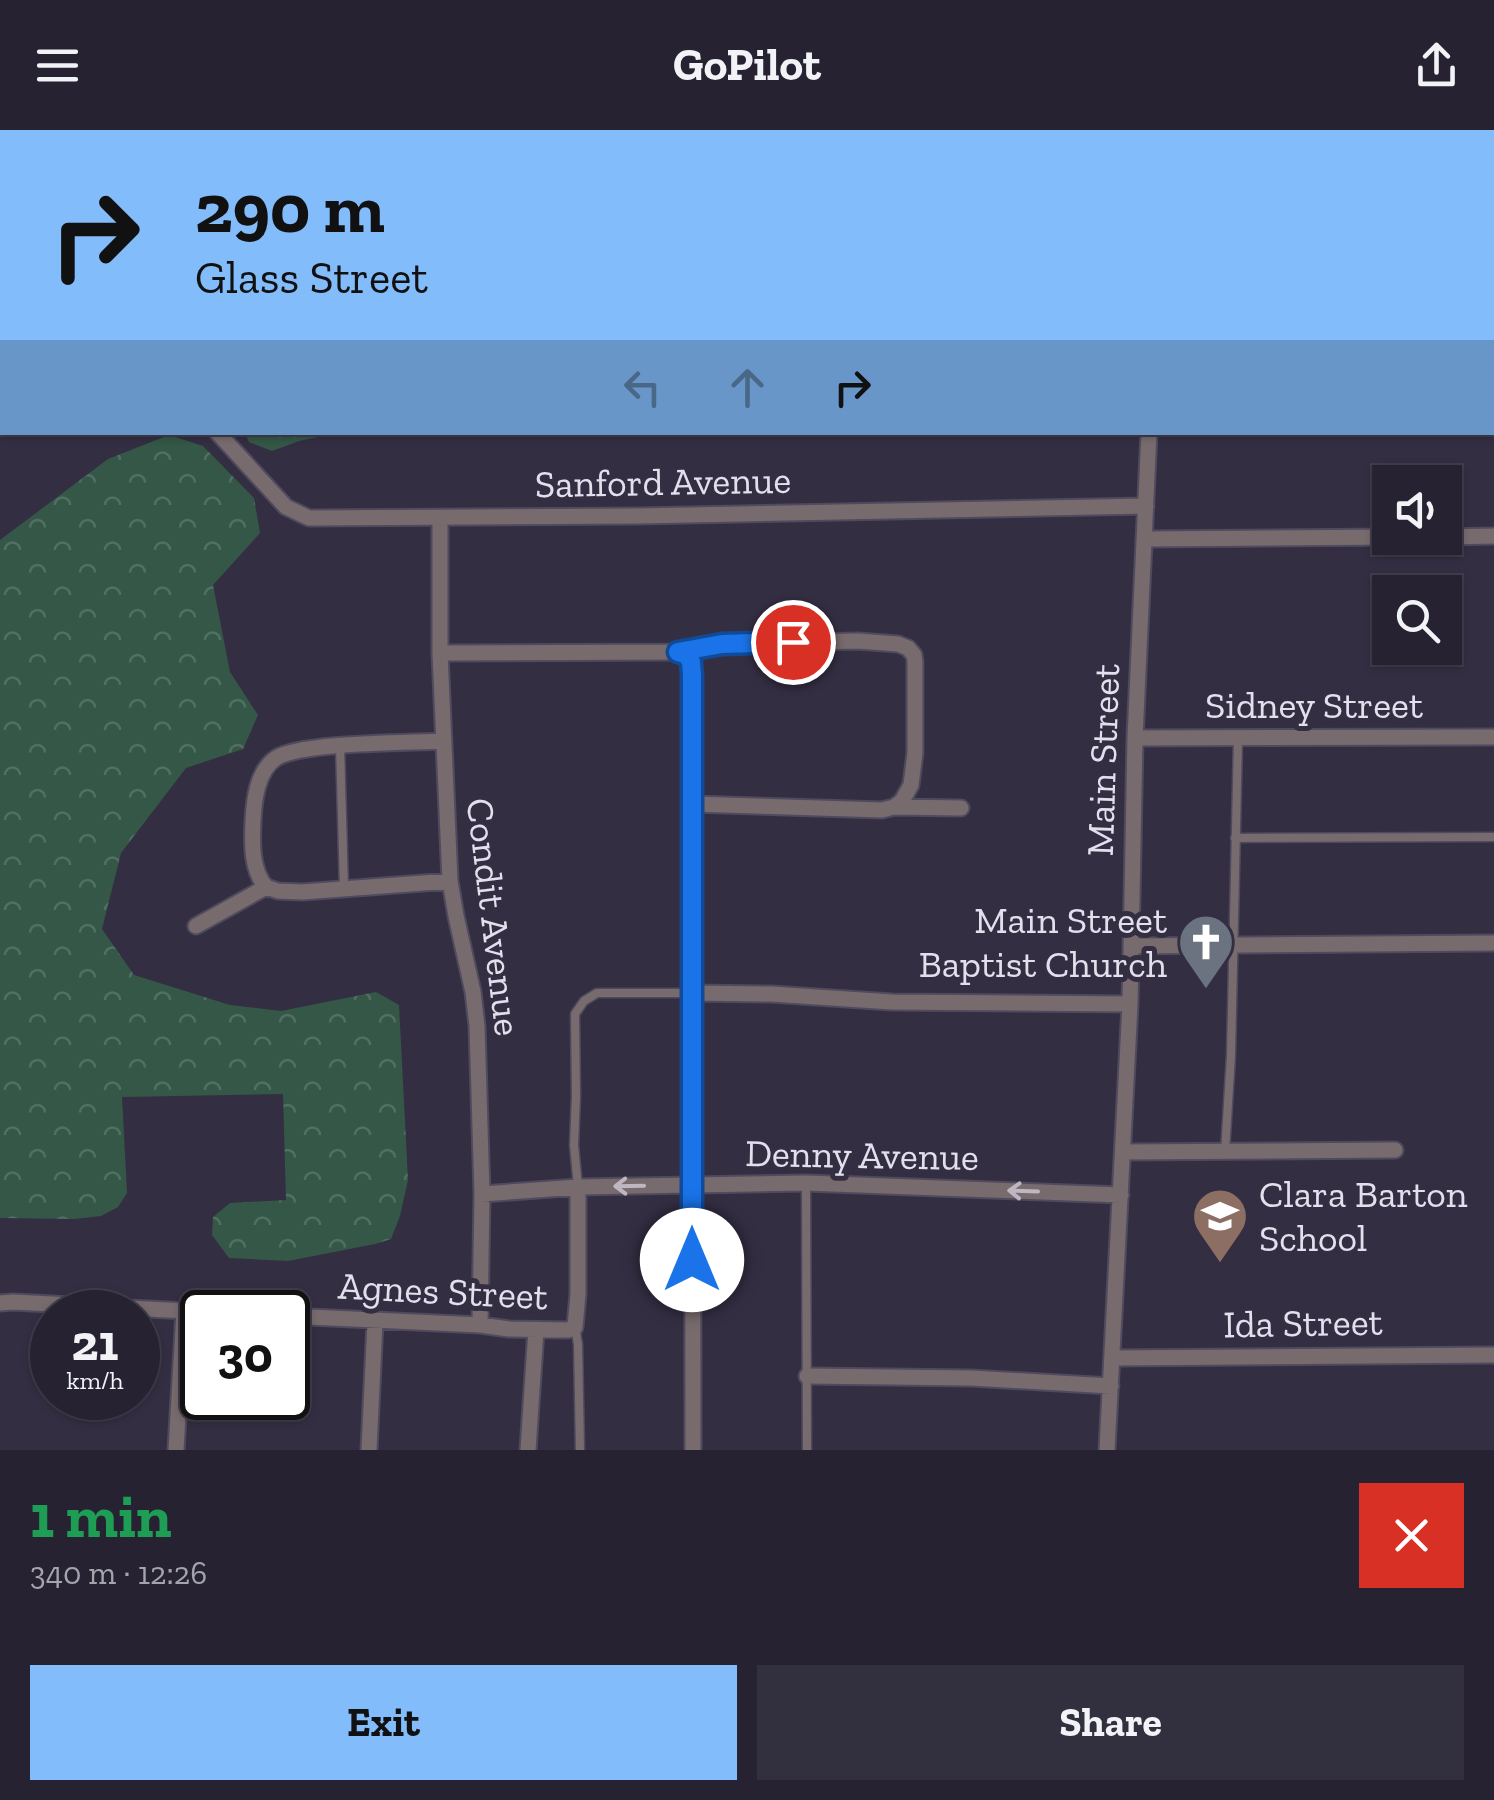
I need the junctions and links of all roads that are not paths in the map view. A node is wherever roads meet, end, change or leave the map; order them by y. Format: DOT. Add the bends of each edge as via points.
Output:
graph roads {
  1 [pos="220,435"];
  2 [pos="1149,435"];
  3 [pos="1146,506"];
  4 [pos="440,518"];
  5 [pos="1462,536"];
  6 [pos="1494,536"];
  7 [pos="1372,537"];
  8 [pos="1145,539"];
  9 [pos="678,652"];
  10 [pos="440,653"];
  11 [pos="1494,737"];
  12 [pos="1135,738"];
  13 [pos="1238,738"];
  14 [pos="444,742"];
  15 [pos="340,746"];
  16 [pos="693,804"];
  17 [pos="894,807"];
  18 [pos="961,808"];
  19 [pos="1235,838"];
  20 [pos="1494,838"];
  21 [pos="450,881"];
  22 [pos="266,887"];
  23 [pos="344,889"];
  24 [pos="196,926"];
  25 [pos="1494,942"];
  26 [pos="1131,946"];
  27 [pos="1232,946"];
  28 [pos="693,993"];
  29 [pos="1130,1004"];
  30 [pos="1394,1150"];
  31 [pos="1123,1152"];
  32 [pos="1225,1152"];
  33 [pos="806,1182"];
  34 [pos="692,1185"];
  35 [pos="578,1187"];
  36 [pos="482,1194"];
  37 [pos="1121,1195"];
  38 [pos="0,1304"];
  39 [pos="180,1312"];
  40 [pos="310,1318"];
  41 [pos="374,1322"];
  42 [pos="480,1325"];
  43 [pos="575,1327"];
  44 [pos="536,1330"];
  45 [pos="1494,1355"];
  46 [pos="1112,1358"];
  47 [pos="807,1376"];
  48 [pos="180,1381"];
  49 [pos="1111,1386"];
  50 [pos="176,1450"];
  51 [pos="369,1450"];
  52 [pos="528,1450"];
  53 [pos="580,1450"];
  54 [pos="692,1450"];
  55 [pos="807,1450"];
  56 [pos="1107,1450"];
  1 -- 4 [label="street, Sanford Avenue" via="300,516"];
  2 -- 3 [label="street, Main Street"];
  3 -- 4 [label="street, Sanford Avenue"];
  3 -- 8 [label="street, Main Street"];
  4 -- 10 [label="street, Condit Avenue"];
  5 -- 6 [label="street"];
  7 -- 8 [label="street"];
  8 -- 12 [label="street, Main Street"];
  9 -- 10 [label="street"];
  9 -- 16 [label="street" via="691,662"];
  9 -- 17 [label="street" via="793,642 898,644 912,650 915,753 908,793"];
  10 -- 14 [label="street, Condit Avenue"];
  11 -- 13 [label="street, Sidney Street"];
  12 -- 13 [label="street, Sidney Street"];
  12 -- 26 [label="street, Main Street"];
  13 -- 19 [label="lane"];
  14 -- 15 [label="street"];
  14 -- 21 [label="street, Condit Avenue"];
  15 -- 22 [label="street" via="286,753 262,776 253,823 256,870"];
  15 -- 23 [label="lane"];
  16 -- 17 [label="street"];
  16 -- 28 [label="street"];
  17 -- 18 [label="street"];
  19 -- 20 [label="lane"];
  19 -- 27 [label="lane"];
  21 -- 23 [label="street"];
  21 -- 36 [label="street, Condit Avenue" via="477,1026"];
  22 -- 23 [label="street"];
  22 -- 24 [label="street"];
  25 -- 27 [label="street"];
  26 -- 27 [label="street"];
  26 -- 29 [label="street, Main Street"];
  27 -- 32 [label="lane"];
  28 -- 29 [label="street"];
  28 -- 34 [label="street"];
  28 -- 35 [label="lane" via="597,993 576,1014"];
  29 -- 31 [label="street, Main Street"];
  30 -- 32 [label="street"];
  31 -- 32 [label="street"];
  31 -- 37 [label="street, Main Street"];
  33 -- 34 [label="street, Denny Avenue"];
  37 -- 33 [label="street, Denny Avenue, one-way"];
  33 -- 47 [label="lane"];
  34 -- 35 [label="street, Denny Avenue, one-way"];
  34 -- 54 [label="street"];
  35 -- 36 [label="street, Denny Avenue"];
  35 -- 43 [label="street, Agnes Street"];
  36 -- 42 [label="street, Condit Avenue"];
  37 -- 46 [label="street, Main Street"];
  38 -- 39 [label="street"];
  40 -- 41 [label="street, Agnes Street"];
  41 -- 42 [label="street, Agnes Street"];
  41 -- 51 [label="street"];
  42 -- 44 [label="street, Agnes Street"];
  43 -- 44 [label="street, Agnes Street"];
  43 -- 53 [label="lane"];
  44 -- 52 [label="street"];
  45 -- 46 [label="street, Ida Street"];
  46 -- 49 [label="street, Main Street"];
  47 -- 49 [label="street"];
  47 -- 55 [label="lane"];
  48 -- 50 [label="street"];
  49 -- 56 [label="street, Main Street"];
}
